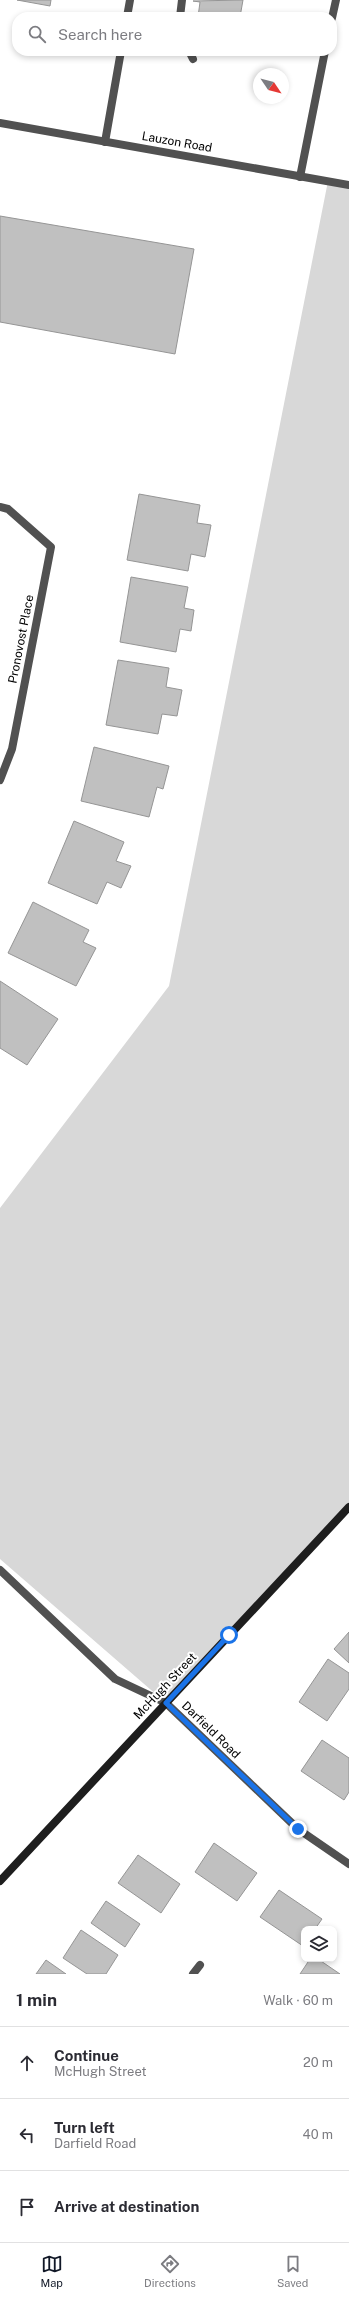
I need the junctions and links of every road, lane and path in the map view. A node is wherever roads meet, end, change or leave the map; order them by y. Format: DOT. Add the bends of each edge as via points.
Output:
graph roads {
  1 [pos="130,0"];
  2 [pos="182,0"];
  3 [pos="336,0"];
  4 [pos="128,12"];
  5 [pos="181,12"];
  6 [pos="333,12"];
  7 [pos="120,56"];
  8 [pos="192,56"];
  9 [pos="324,56"];
  10 [pos="193,59"];
  11 [pos="0,123"];
  12 [pos="105,142"];
  13 [pos="300,176"];
  14 [pos="349,185"];
  15 [pos="0,508"];
  16 [pos="0,780"];
  17 [pos="349,1507"];
  18 [pos="0,1570"];
  19 [pos="166,1703"];
  20 [pos="349,1864"];
  21 [pos="0,1882"];
  22 [pos="200,1965"];
  23 [pos="193,1974"];
  1 -- 4 [label="street"];
  2 -- 5 [label="street"];
  3 -- 6 [label="street"];
  7 -- 12 [label="street"];
  8 -- 10 [label="street"];
  9 -- 13 [label="street"];
  11 -- 12 [label="street, Lauzon Road"];
  12 -- 13 [label="street, Lauzon Road"];
  13 -- 14 [label="street, Lauzon Road"];
  15 -- 16 [label="street, Pronovost Place" via="8,509 51,547 12,749"];
  17 -- 19 [label="main road, McHugh Street"];
  18 -- 19 [label="street, Darfield Road" via="115,1679"];
  19 -- 20 [label="street, Darfield Road" via="298,1829"];
  19 -- 21 [label="main road, McHugh Street"];
  22 -- 23 [label="street"];
}
